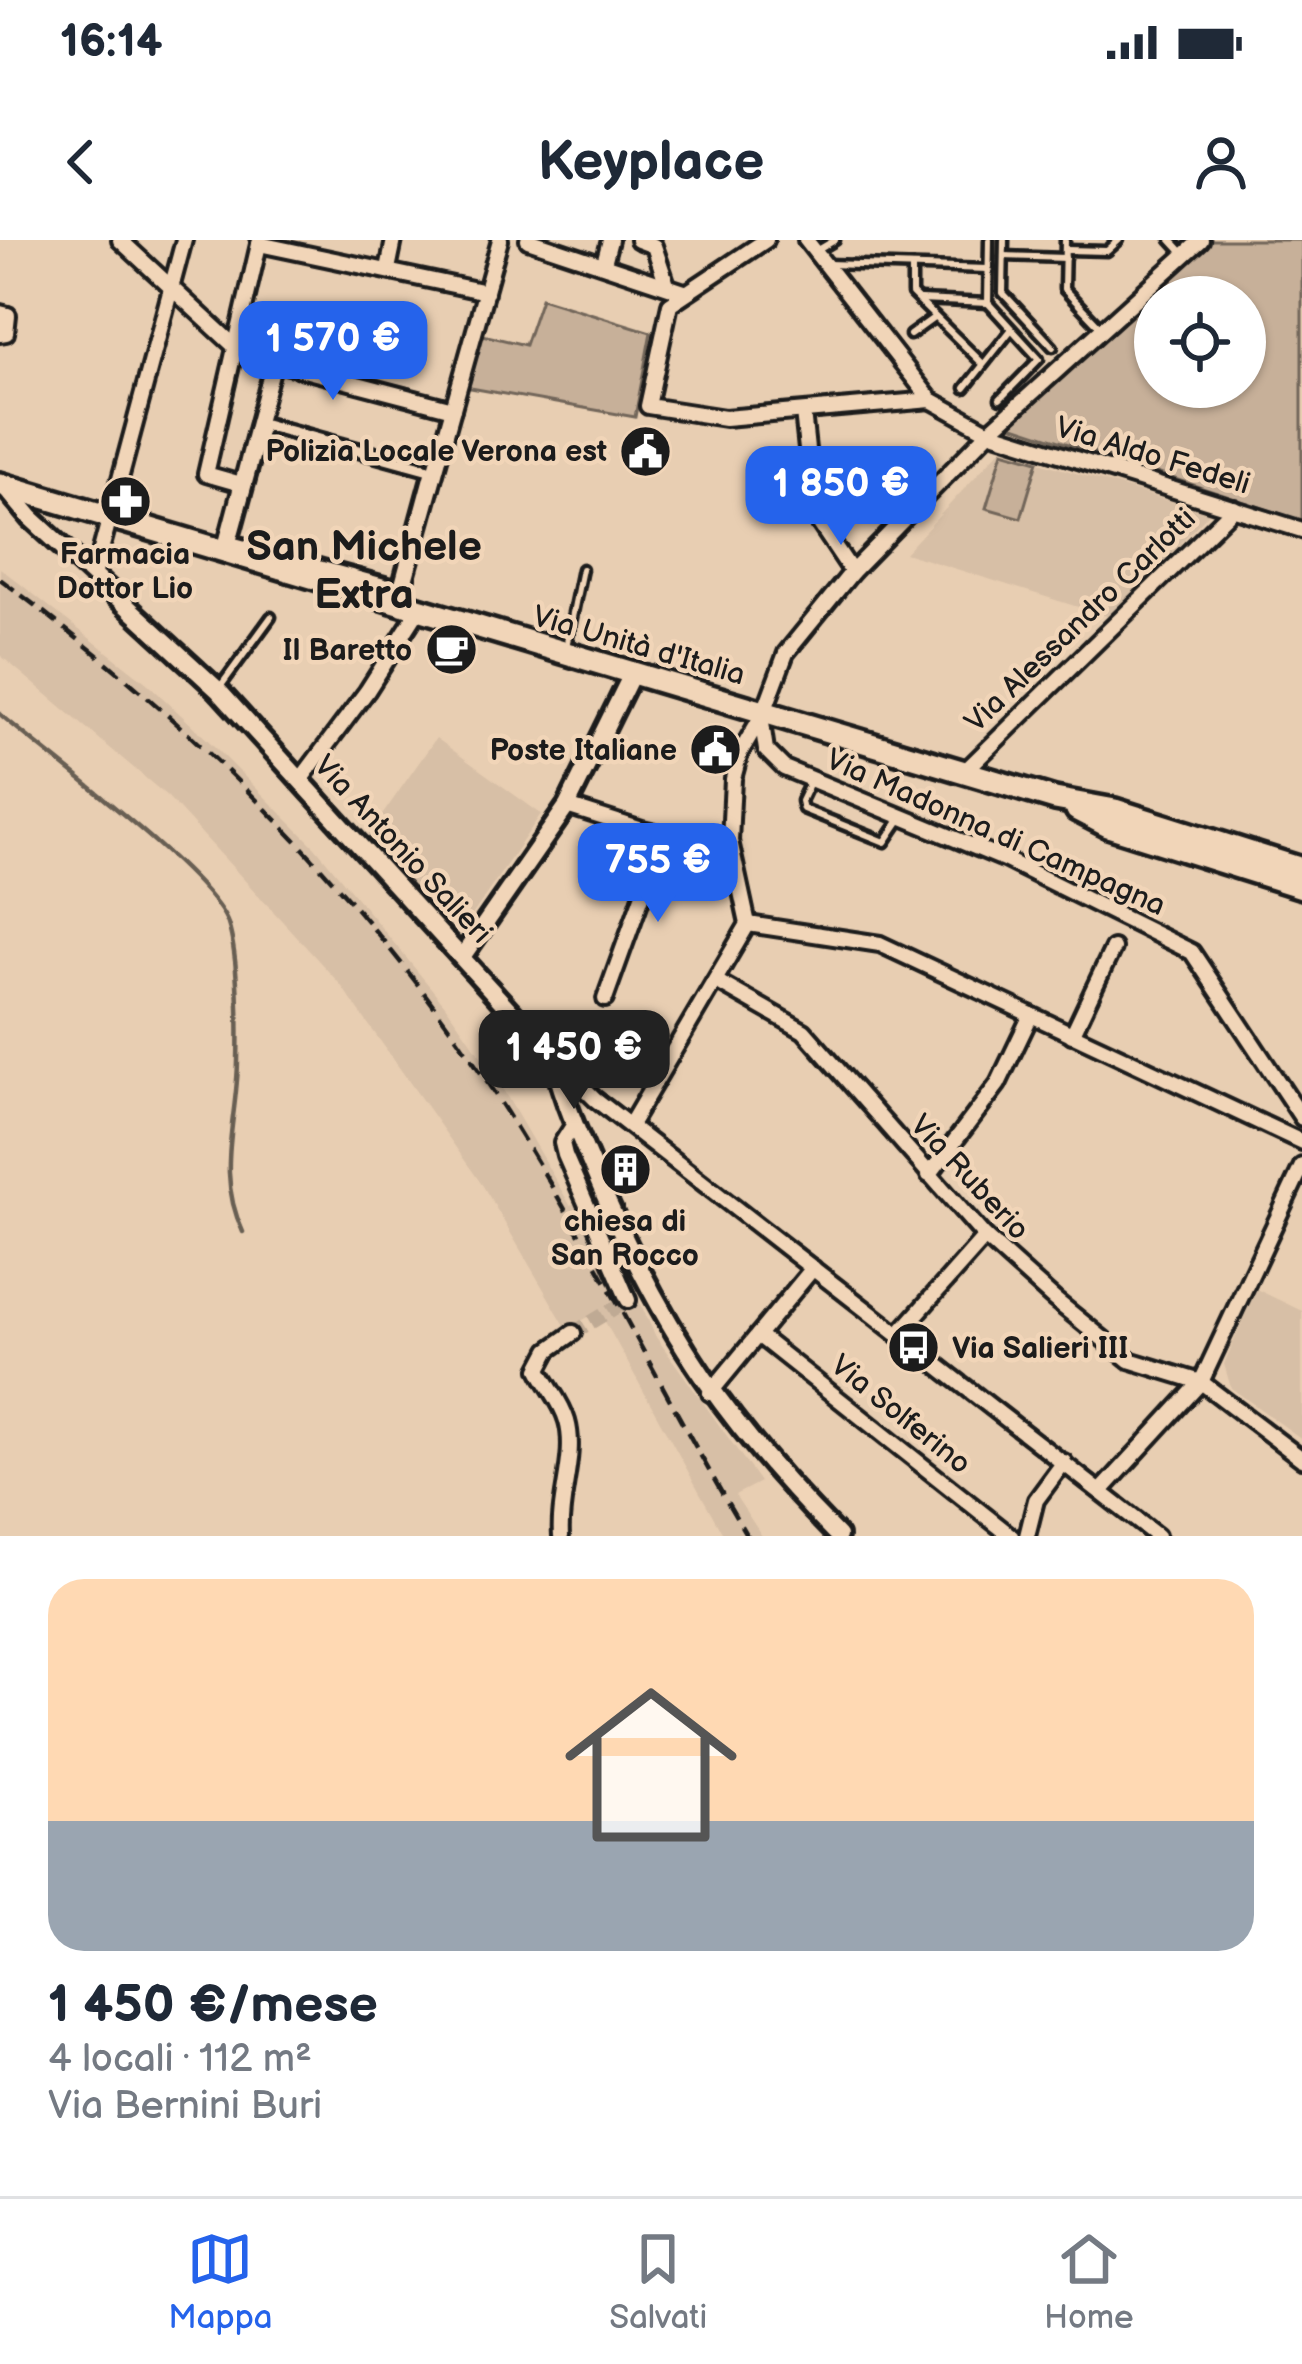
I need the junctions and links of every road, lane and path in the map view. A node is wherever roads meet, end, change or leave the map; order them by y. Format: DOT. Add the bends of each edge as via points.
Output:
graph roads {
  1 [pos="121,240"];
  2 [pos="184,240"];
  3 [pos="394,240"];
  4 [pos="500,240"];
  5 [pos="528,240"];
  6 [pos="610,240"];
  7 [pos="638,240"];
  8 [pos="766,240"];
  9 [pos="835,240"];
  10 [pos="989,240"];
  11 [pos="1004,240"];
  12 [pos="1118,240"];
  13 [pos="1171,240"];
  14 [pos="1201,240"];
  15 [pos="259,242"];
  16 [pos="1065,249"];
  17 [pos="815,252"];
  18 [pos="1185,255"];
  19 [pos="1004,256"];
  20 [pos="604,263"];
  21 [pos="912,267"];
  22 [pos="388,268"];
  23 [pos="988,269"];
  24 [pos="666,282"];
  25 [pos="170,288"];
  26 [pos="486,292"];
  27 [pos="684,292"];
  28 [pos="917,300"];
  29 [pos="988,303"];
  30 [pos="0,313"];
  31 [pos="935,317"];
  32 [pos="1012,329"];
  33 [pos="1103,330"];
  34 [pos="0,334"];
  35 [pos="910,335"];
  36 [pos="1053,346"];
  37 [pos="238,349"];
  38 [pos="274,362"];
  39 [pos="981,362"];
  40 [pos="965,388"];
  41 [pos="1000,399"];
  42 [pos="931,400"];
  43 [pos="453,410"];
  44 [pos="802,412"];
  45 [pos="988,432"];
  46 [pos="241,484"];
  47 [pos="3,486"];
  48 [pos="1234,508"];
  49 [pos="108,520"];
  50 [pos="1302,530"];
  51 [pos="224,551"];
  52 [pos="582,568"];
  53 [pos="851,572"];
  54 [pos="94,576"];
  55 [pos="406,599"];
  56 [pos="271,617"];
  57 [pos="564,656"];
  58 [pos="631,676"];
  59 [pos="218,690"];
  60 [pos="764,712"];
  61 [pos="747,746"];
  62 [pos="766,750"];
  63 [pos="964,772"];
  64 [pos="301,779"];
  65 [pos="811,780"];
  66 [pos="1054,800"];
  67 [pos="567,806"];
  68 [pos="900,820"];
  69 [pos="664,835"];
  70 [pos="731,850"];
  71 [pos="1302,869"];
  72 [pos="1302,887"];
  73 [pos="748,924"];
  74 [pos="1113,948"];
  75 [pos="464,954"];
  76 [pos="718,982"];
  77 [pos="605,999"];
  78 [pos="1031,1015"];
  79 [pos="1072,1035"];
  80 [pos="553,1058"];
  81 [pos="1302,1118"];
  82 [pos="574,1124"];
  83 [pos="630,1125"];
  84 [pos="1302,1142"];
  85 [pos="1302,1166"];
  86 [pos="929,1175"];
  87 [pos="985,1238"];
  88 [pos="813,1268"];
  89 [pos="628,1300"];
  90 [pos="573,1333"];
  91 [pos="899,1334"];
  92 [pos="758,1335"];
  93 [pos="1201,1382"];
  94 [pos="710,1393"];
  95 [pos="1302,1459"];
  96 [pos="1064,1462"];
  97 [pos="1102,1490"];
  98 [pos="561,1536"];
  99 [pos="838,1536"];
  100 [pos="1011,1536"];
  101 [pos="1027,1536"];
  102 [pos="1157,1536"];
  1 -- 25 [label="street"];
  2 -- 25 [label="street"];
  3 -- 22 [label="street"];
  4 -- 26 [label="street"];
  5 -- 20 [label="street"];
  6 -- 20 [label="street"];
  7 -- 24 [label="street" via="655,246"];
  8 -- 27 [label="street"];
  9 -- 17 [label="lane"];
  10 -- 23 [label="lane"];
  11 -- 19 [label="lane"];
  12 -- 16 [label="lane" via="1107,251"];
  13 -- 18 [label="lane"];
  14 -- 18 [label="street"];
  15 -- 22 [label="street"];
  15 -- 37 [label="street"];
  16 -- 19 [label="lane"];
  16 -- 33 [label="lane" via="1064,289"];
  17 -- 21 [label="lane"];
  17 -- 42 [label="street"];
  18 -- 33 [label="street"];
  19 -- 36 [label="lane" via="1003,293"];
  20 -- 24 [label="street"];
  21 -- 23 [label="lane"];
  21 -- 28 [label="lane"];
  22 -- 26 [label="street"];
  23 -- 29 [label="lane"];
  24 -- 27 [label="street"];
  25 -- 37 [label="street"];
  25 -- 49 [label="street"];
  26 -- 43 [label="street"];
  27 -- 44 [label="street" via="670,304 648,406 725,418"];
  28 -- 29 [label="lane"];
  28 -- 31 [label="lane"];
  29 -- 32 [label="lane"];
  30 -- 34 [label="street" via="8,315"];
  31 -- 35 [label="lane"];
  31 -- 39 [label="lane"];
  32 -- 39 [label="lane"];
  32 -- 41 [label="lane" via="1039,359"];
  33 -- 45 [label="street"];
  37 -- 38 [label="street"];
  37 -- 46 [label="street" via="206,474"];
  38 -- 43 [label="street"];
  38 -- 46 [label="street"];
  39 -- 40 [label="lane"];
  42 -- 44 [label="street"];
  42 -- 45 [label="street, Via Aldo Fedeli"];
  43 -- 55 [label="street"];
  44 -- 53 [label="street" via="814,515"];
  45 -- 48 [label="street, Via Aldo Fedeli"];
  45 -- 53 [label="street"];
  46 -- 51 [label="street"];
  47 -- 49 [label="main road, Via Unità d'Italia"];
  47 -- 54 [label="street, Via Antonio Salieri"];
  48 -- 50 [label="street, Via Aldo Fedeli"];
  48 -- 63 [label="street, Via Alessandro Carlotti"];
  49 -- 51 [label="main road, Via Unità d'Italia"];
  49 -- 54 [label="street"];
  51 -- 55 [label="main road, Via Unità d'Italia"];
  52 -- 57 [label="lane"];
  53 -- 60 [label="street" via="786,653"];
  54 -- 59 [label="street, Via Antonio Salieri"];
  55 -- 55 [label="street" via="231,542 263,424 431,470"];
  55 -- 57 [label="main road, Via Unità d'Italia"];
  55 -- 64 [label="street" via="367,691"];
  56 -- 59 [label="lane"];
  57 -- 58 [label="main road, Via Unità d'Italia"];
  58 -- 60 [label="main road, Via Unità d'Italia"];
  58 -- 67 [label="street"];
  59 -- 64 [label="street, Via Antonio Salieri"];
  60 -- 61 [label="street"];
  60 -- 62 [label="street"];
  60 -- 63 [label="main road, Via Unità d'Italia"];
  61 -- 62 [label="lane"];
  61 -- 70 [label="street" via="733,779"];
  62 -- 65 [label="street, Via Madonna di Campagna"];
  63 -- 66 [label="main road, Via Unità d'Italia"];
  64 -- 75 [label="street, Via Antonio Salieri"];
  65 -- 68 [label="street, Via Madonna di Campagna"];
  65 -- 68 [label="lane" via="803,809 885,842"];
  66 -- 71 [label="main road, Via Unità d'Italia" via="1115,810"];
  66 -- 72 [label="main road, Via Unità d'Italia" via="1108,826"];
  67 -- 69 [label="street"];
  67 -- 75 [label="street"];
  68 -- 81 [label="street, Via Madonna di Campagna" via="1004,859 1192,952"];
  69 -- 70 [label="street"];
  69 -- 77 [label="street"];
  70 -- 73 [label="street"];
  73 -- 76 [label="street"];
  73 -- 78 [label="street" via="880,944"];
  74 -- 79 [label="street"];
  75 -- 80 [label="street, Via Antonio Salieri"];
  76 -- 83 [label="street"];
  76 -- 86 [label="street, Via Ruberio" via="804,1031"];
  78 -- 79 [label="street"];
  78 -- 86 [label="street" via="998,1084"];
  79 -- 84 [label="street"];
  80 -- 82 [label="street"];
  80 -- 83 [label="street, Via Antonio Salieri"];
  82 -- 89 [label="street" via="562,1143"];
  82 -- 94 [label="street" via="639,1273"];
  83 -- 88 [label="street, Via Antonio Salieri"];
  85 -- 93 [label="street"];
  86 -- 87 [label="street, Via Ruberio"];
  87 -- 91 [label="street"];
  87 -- 93 [label="street, Via Ruberio" via="1129,1360"];
  88 -- 91 [label="street, Via Antonio Salieri"];
  88 -- 92 [label="street"];
  90 -- 98 [label="street" via="539,1369 570,1435"];
  91 -- 96 [label="street, Via Antonio Salieri"];
  92 -- 94 [label="street"];
  92 -- 100 [label="street, Via Solferino"];
  93 -- 95 [label="street"];
  93 -- 97 [label="street"];
  94 -- 99 [label="street"];
  96 -- 97 [label="street, Via Antonio Salieri"];
  96 -- 101 [label="street" via="1036,1500"];
  97 -- 102 [label="street, Via Antonio Salieri"];
}
